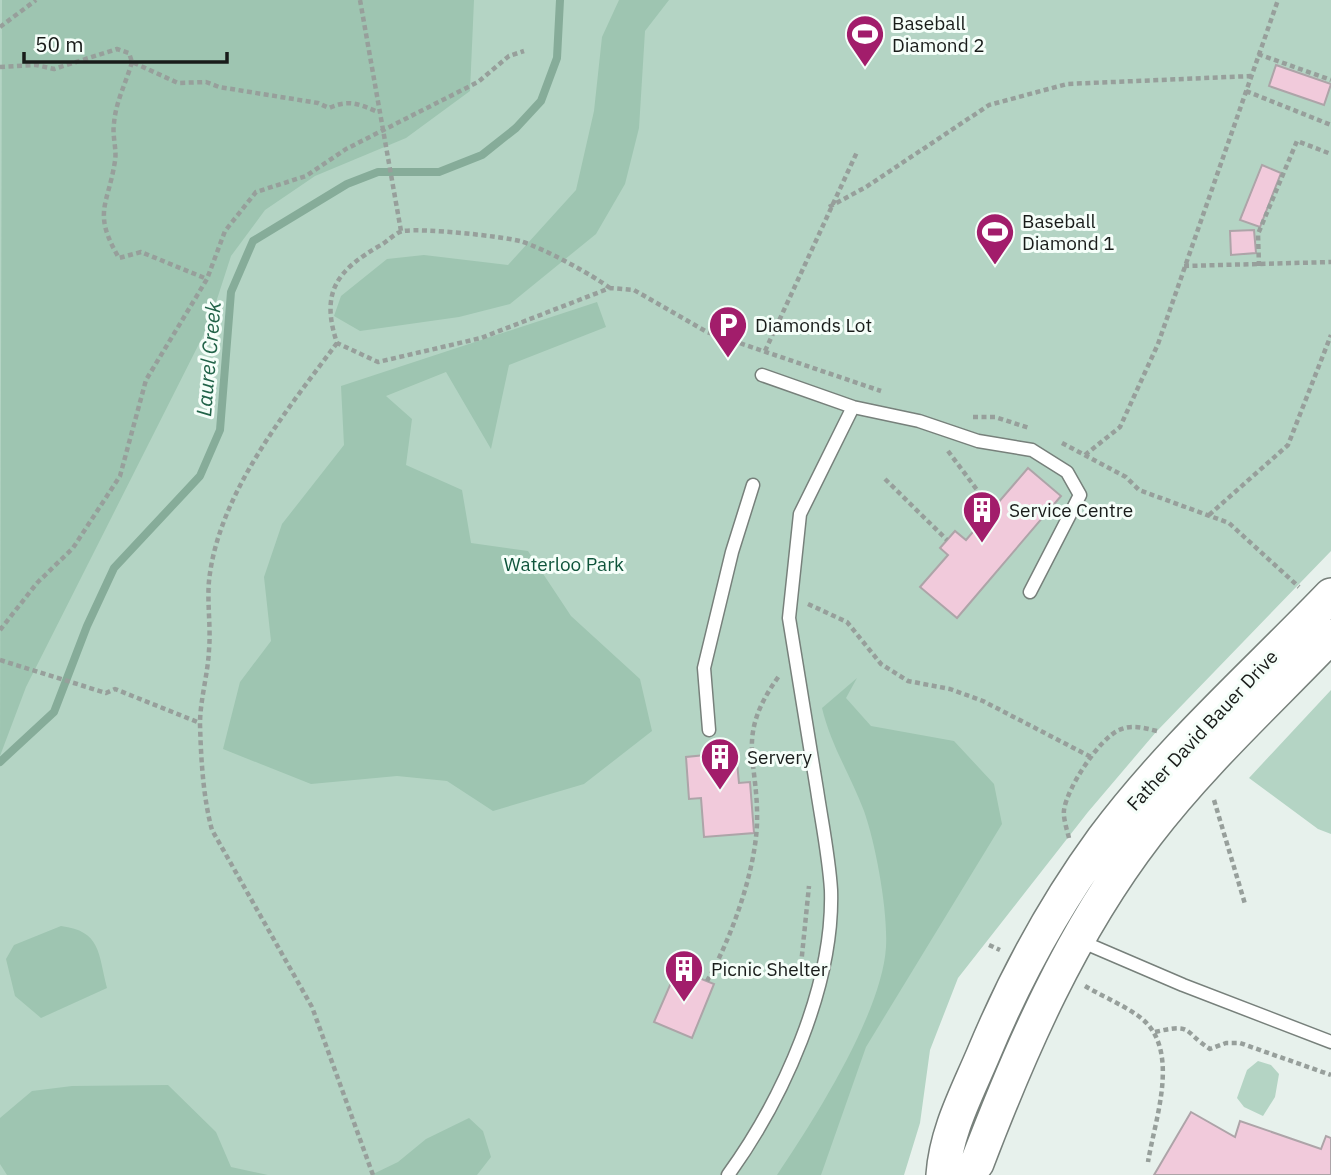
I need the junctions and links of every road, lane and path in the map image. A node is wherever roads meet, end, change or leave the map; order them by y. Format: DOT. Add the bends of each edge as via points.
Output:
graph roads {
  1 [pos="36,0"];
  2 [pos="360,0"];
  3 [pos="1278,0"];
  4 [pos="0,27"];
  5 [pos="524,51"];
  6 [pos="1258,54"];
  7 [pos="132,61"];
  8 [pos="0,66"];
  9 [pos="1252,76"];
  10 [pos="1331,80"];
  11 [pos="1246,91"];
  12 [pos="378,112"];
  13 [pos="1331,125"];
  14 [pos="383,131"];
  15 [pos="858,152"];
  16 [pos="1331,154"];
  17 [pos="829,207"];
  18 [pos="401,231"];
  19 [pos="1331,262"];
  20 [pos="1184,266"];
  21 [pos="1259,266"];
  22 [pos="207,279"];
  23 [pos="610,288"];
  24 [pos="1331,335"];
  25 [pos="1329,342"];
  26 [pos="337,343"];
  27 [pos="765,350"];
  28 [pos="762,375"];
  29 [pos="853,407"];
  30 [pos="933,425"];
  31 [pos="885,479"];
  32 [pos="752,485"];
  33 [pos="992,510"];
  34 [pos="1209,515"];
  35 [pos="947,540"];
  36 [pos="1030,592"];
  37 [pos="790,596"];
  38 [pos="1327,612"];
  39 [pos="0,630"];
  40 [pos="796,659"];
  41 [pos="0,660"];
  42 [pos="780,674"];
  43 [pos="783,687"];
  44 [pos="200,723"];
  45 [pos="709,730"];
  46 [pos="1157,732"];
  47 [pos="1091,757"];
  48 [pos="1213,799"];
  49 [pos="1069,842"];
  50 [pos="809,881"];
  51 [pos="1245,904"];
  52 [pos="1063,932"];
  53 [pos="800,971"];
  54 [pos="707,981"];
  55 [pos="1081,984"];
  56 [pos="1155,1031"];
  57 [pos="1331,1042"];
  58 [pos="1331,1075"];
  59 [pos="1147,1162"];
  60 [pos="373,1175"];
  61 [pos="728,1175"];
  62 [pos="943,1175"];
  63 [pos="968,1175"];
  1 -- 4 [label="path"];
  2 -- 12 [label="path"];
  3 -- 6 [label="path"];
  5 -- 14 [label="path" via="509,55 478,82"];
  6 -- 9 [label="path"];
  6 -- 10 [label="path"];
  7 -- 8 [label="path" via="129,53 117,50 54,69"];
  7 -- 12 [label="path" via="178,83 206,82 329,108 355,102"];
  7 -- 22 [label="path" via="118,100 113,126 116,160 102,205 108,239 119,258 141,252"];
  9 -- 11 [label="path"];
  9 -- 17 [label="path" via="1067,84 989,105"];
  11 -- 13 [label="path"];
  11 -- 20 [label="path"];
  12 -- 14 [label="path"];
  14 -- 18 [label="path"];
  14 -- 22 [label="path" via="306,176 256,192 225,231"];
  15 -- 17 [label="path"];
  16 -- 21 [label="path" via="1297,141 1258,234"];
  17 -- 27 [label="path"];
  18 -- 23 [label="path" via="474,234 522,242 592,274"];
  18 -- 26 [label="path" via="353,261 332,289 328,317"];
  19 -- 21 [label="path"];
  20 -- 21 [label="path"];
  20 -- 34 [label="path" via="1158,344 1120,427 1085,455 1126,477 1139,491"];
  22 -- 39 [label="path" via="146,380 120,476 73,548 37,583"];
  23 -- 26 [label="path" via="481,338 378,362"];
  23 -- 27 [label="path" via="634,289 707,332"];
  24 -- 25 [label="path"];
  25 -- 34 [label="path" via="1288,445"];
  26 -- 44 [label="path" via="272,431 238,489 216,549 209,580 210,649"];
  27 -- 28 [label="path"];
  28 -- 29 [label="lane"];
  29 -- 30 [label="lane"];
  29 -- 37 [label="lane" via="800,514"];
  30 -- 33 [label="path" via="952,459"];
  30 -- 36 [label="lane" via="978,441 1032,450 1068,472 1080,495"];
  31 -- 35 [label="path"];
  32 -- 45 [label="lane" via="704,668"];
  34 -- 38 [label="path" via="1229,523"];
  37 -- 40 [label="lane"];
  37 -- 47 [label="path" via="847,622 881,664 908,681 983,701"];
  38 -- 52 [label="street, Father David Bauer Drive" via="1147,785 1104,837"];
  40 -- 42 [label="path"];
  40 -- 61 [label="lane" via="828,860 828,923 821,976 805,1031 747,1149"];
  41 -- 44 [label="path" via="106,693 115,689"];
  42 -- 43 [label="path"];
  42 -- 54 [label="path" via="760,707 750,741 757,825 751,864 724,951"];
  44 -- 60 [label="path" via="212,830 312,1007"];
  46 -- 47 [label="path" via="1139,726 1119,730"];
  47 -- 49 [label="path" via="1063,811"];
  48 -- 51 [label="path"];
  50 -- 53 [label="path"];
  52 -- 57 [label="lane"];
  52 -- 62 [label="street, Father David Bauer Drive" via="994,1028 945,1146"];
  52 -- 63 [label="street, Father David Bauer Drive" via="1026,1040 977,1163"];
  55 -- 56 [label="path" via="1139,1015"];
  56 -- 58 [label="path" via="1180,1026 1210,1048 1240,1043"];
  56 -- 59 [label="path" via="1164,1061"];
}
